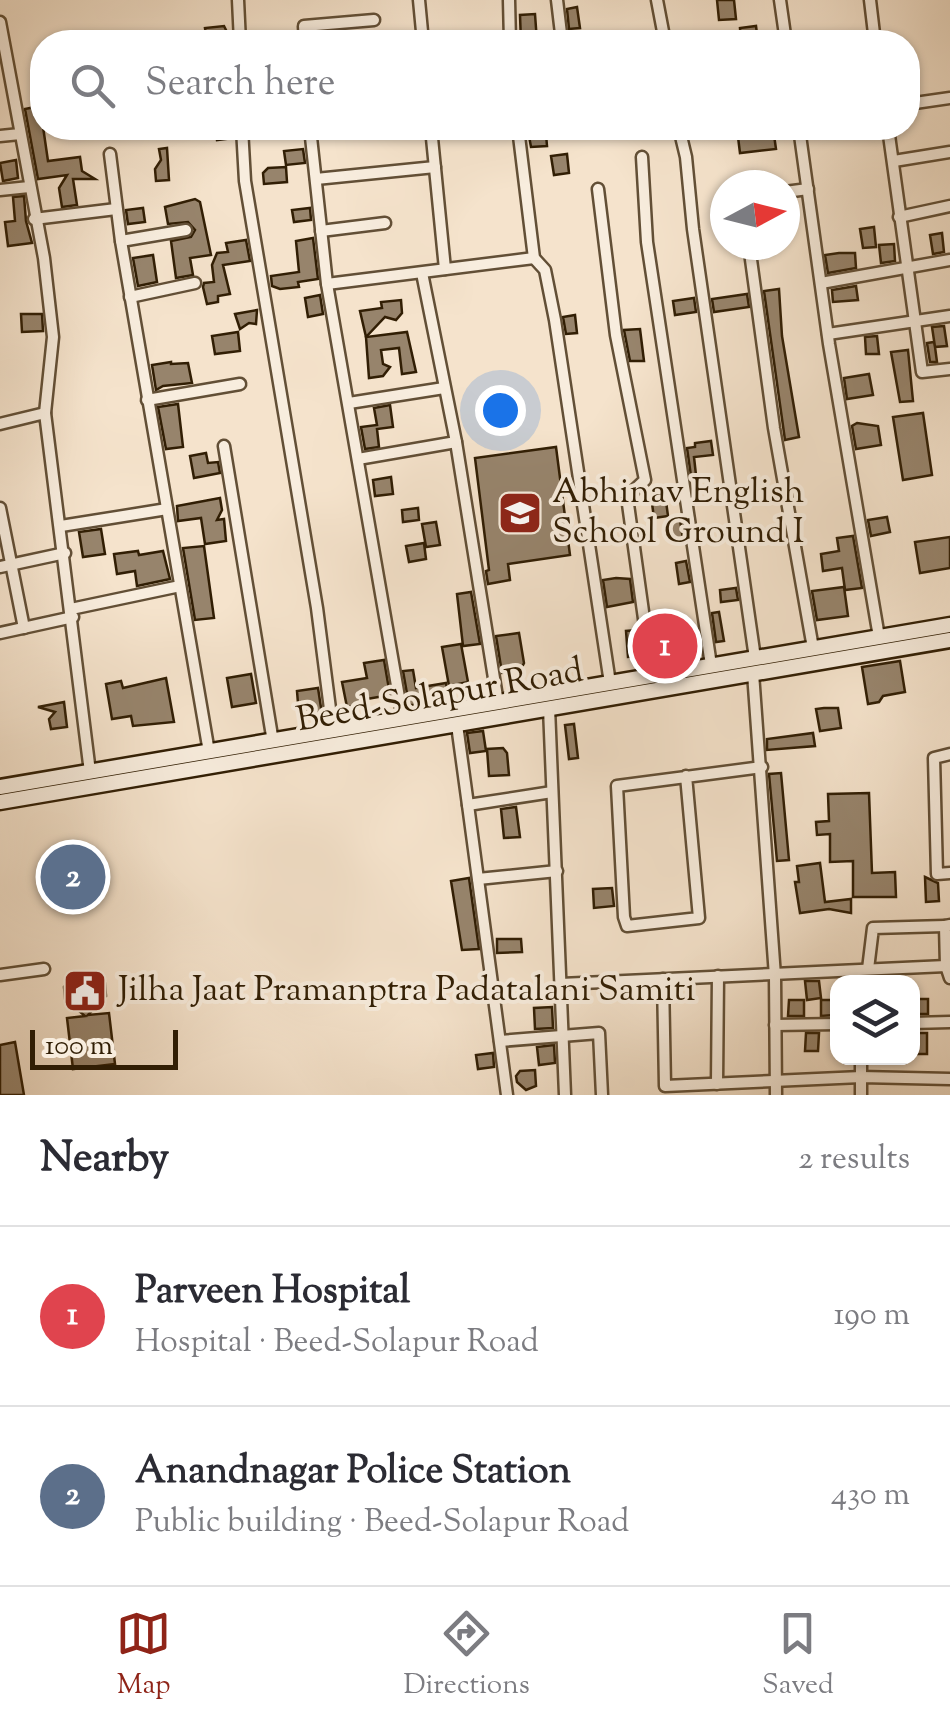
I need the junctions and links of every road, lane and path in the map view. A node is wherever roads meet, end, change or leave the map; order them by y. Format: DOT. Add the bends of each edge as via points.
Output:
graph roads {
  1 [pos="238,0"];
  2 [pos="418,0"];
  3 [pos="510,0"];
  4 [pos="556,0"];
  5 [pos="656,0"];
  6 [pos="780,0"];
  7 [pos="870,0"];
  8 [pos="374,20"];
  9 [pos="0,22"];
  10 [pos="239,30"];
  11 [pos="304,30"];
  12 [pos="422,30"];
  13 [pos="510,30"];
  14 [pos="560,30"];
  15 [pos="662,30"];
  16 [pos="784,30"];
  17 [pos="874,30"];
  18 [pos="950,98"];
  19 [pos="920,102"];
  20 [pos="20,134"];
  21 [pos="0,136"];
  22 [pos="243,140"];
  23 [pos="312,140"];
  24 [pos="432,140"];
  25 [pos="519,140"];
  26 [pos="681,140"];
  27 [pos="801,140"];
  28 [pos="890,140"];
  29 [pos="950,152"];
  30 [pos="110,154"];
  31 [pos="642,157"];
  32 [pos="894,161"];
  33 [pos="435,168"];
  34 [pos="316,179"];
  35 [pos="29,188"];
  36 [pos="808,188"];
  37 [pos="598,189"];
  38 [pos="800,189"];
  39 [pos="0,190"];
  40 [pos="950,206"];
  41 [pos="116,209"];
  42 [pos="899,217"];
  43 [pos="34,219"];
  44 [pos="385,223"];
  45 [pos="186,230"];
  46 [pos="322,230"];
  47 [pos="120,240"];
  48 [pos="534,258"];
  49 [pos="751,260"];
  50 [pos="950,260"];
  51 [pos="445,269"];
  52 [pos="906,270"];
  53 [pos="422,273"];
  54 [pos="195,282"];
  55 [pos="821,283"];
  56 [pos="327,284"];
  57 [pos="130,296"];
  58 [pos="950,316"];
  59 [pos="913,322"];
  60 [pos="828,334"];
  61 [pos="950,369"];
  62 [pos="240,384"];
  63 [pos="444,388"];
  64 [pos="148,400"];
  65 [pos="349,404"];
  66 [pos="46,413"];
  67 [pos="0,424"];
  68 [pos="456,442"];
  69 [pos="224,446"];
  70 [pos="358,459"];
  71 [pos="0,508"];
  72 [pos="167,509"];
  73 [pos="60,526"];
  74 [pos="64,552"];
  75 [pos="6,566"];
  76 [pos="180,586"];
  77 [pos="72,613"];
  78 [pos="950,624"];
  79 [pos="24,628"];
  80 [pos="0,634"];
  81 [pos="879,637"];
  82 [pos="950,640"];
  83 [pos="813,648"];
  84 [pos="711,666"];
  85 [pos="754,666"];
  86 [pos="652,676"];
  87 [pos="610,683"];
  88 [pos="498,703"];
  89 [pos="548,708"];
  90 [pos="403,720"];
  91 [pos="457,725"];
  92 [pos="333,732"];
  93 [pos="272,742"];
  94 [pos="209,752"];
  95 [pos="950,754"];
  96 [pos="762,767"];
  97 [pos="90,772"];
  98 [pos="686,776"];
  99 [pos="0,788"];
  100 [pos="552,792"];
  101 [pos="0,802"];
  102 [pos="468,805"];
  103 [pos="558,871"];
  104 [pos="950,874"];
  105 [pos="478,879"];
  106 [pos="948,926"];
  107 [pos="44,969"];
  108 [pos="864,969"];
  109 [pos="948,972"];
  110 [pos="775,973"];
  111 [pos="0,974"];
  112 [pos="862,975"];
  113 [pos="718,976"];
  114 [pos="663,979"];
  115 [pos="561,984"];
  116 [pos="950,1022"];
  117 [pos="920,1023"];
  118 [pos="830,1024"];
  119 [pos="776,1025"];
  120 [pos="563,1036"];
  121 [pos="500,1041"];
  122 [pos="861,1065"];
  123 [pos="862,1077"];
  124 [pos="950,1079"];
  125 [pos="776,1080"];
  126 [pos="717,1084"];
  127 [pos="508,1095"];
  128 [pos="565,1095"];
  129 [pos="602,1095"];
  130 [pos="776,1095"];
  131 [pos="861,1095"];
  1 -- 10 [label="street"];
  2 -- 12 [label="street"];
  3 -- 13 [label="street"];
  4 -- 14 [label="street"];
  5 -- 15 [label="street"];
  6 -- 16 [label="street"];
  7 -- 17 [label="street"];
  8 -- 11 [label="street"];
  9 -- 20 [label="street"];
  18 -- 19 [label="street"];
  20 -- 21 [label="street"];
  20 -- 35 [label="street"];
  22 -- 92 [label="street"];
  23 -- 34 [label="street"];
  24 -- 33 [label="street"];
  25 -- 48 [label="street"];
  26 -- 85 [label="street"];
  27 -- 36 [label="street"];
  28 -- 32 [label="street"];
  29 -- 32 [label="street"];
  30 -- 41 [label="street"];
  31 -- 84 [label="street" via="647,242"];
  32 -- 42 [label="street"];
  33 -- 34 [label="street"];
  33 -- 51 [label="street"];
  34 -- 46 [label="street"];
  35 -- 39 [label="street"];
  35 -- 43 [label="street"];
  36 -- 38 [label="street"];
  36 -- 55 [label="street"];
  37 -- 86 [label="street" via="616,335 645,480 627,497"];
  40 -- 42 [label="street"];
  41 -- 43 [label="street"];
  41 -- 47 [label="street"];
  42 -- 52 [label="street"];
  43 -- 66 [label="street" via="52,337"];
  44 -- 46 [label="street"];
  45 -- 47 [label="street"];
  46 -- 56 [label="street"];
  47 -- 57 [label="street"];
  48 -- 51 [label="street"];
  48 -- 87 [label="street" via="545,270 555,320"];
  49 -- 83 [label="street"];
  50 -- 52 [label="street"];
  51 -- 53 [label="street"];
  52 -- 55 [label="street"];
  52 -- 59 [label="street"];
  53 -- 56 [label="street"];
  53 -- 63 [label="street"];
  54 -- 57 [label="street"];
  55 -- 60 [label="street"];
  56 -- 65 [label="street"];
  57 -- 64 [label="street"];
  58 -- 59 [label="street"];
  59 -- 60 [label="street"];
  59 -- 61 [label="street" via="922,372"];
  60 -- 81 [label="street"];
  62 -- 64 [label="street"];
  63 -- 65 [label="street"];
  63 -- 68 [label="street"];
  64 -- 72 [label="street"];
  65 -- 70 [label="street"];
  66 -- 67 [label="street"];
  66 -- 73 [label="street"];
  68 -- 70 [label="street"];
  68 -- 88 [label="street"];
  69 -- 93 [label="street"];
  70 -- 90 [label="street"];
  71 -- 75 [label="street"];
  72 -- 73 [label="street"];
  72 -- 76 [label="street"];
  73 -- 74 [label="street"];
  74 -- 75 [label="street"];
  74 -- 77 [label="street"];
  75 -- 79 [label="street"];
  76 -- 77 [label="street"];
  76 -- 94 [label="street"];
  77 -- 79 [label="street"];
  77 -- 97 [label="street"];
  78 -- 81 [label="main road, Beed-Solapur Road"];
  79 -- 80 [label="street"];
  81 -- 83 [label="main road, Beed-Solapur Road"];
  82 -- 85 [label="main road, Beed-Solapur Road"];
  83 -- 85 [label="main road, Beed-Solapur Road"];
  84 -- 85 [label="main road, Beed-Solapur Road"];
  84 -- 86 [label="main road, Beed-Solapur Road"];
  85 -- 89 [label="main road, Beed-Solapur Road"];
  85 -- 96 [label="street"];
  86 -- 87 [label="main road, Beed-Solapur Road"];
  87 -- 88 [label="main road, Beed-Solapur Road"];
  88 -- 90 [label="main road, Beed-Solapur Road"];
  89 -- 91 [label="main road, Beed-Solapur Road"];
  89 -- 100 [label="street"];
  90 -- 92 [label="main road, Beed-Solapur Road"];
  91 -- 101 [label="main road, Beed-Solapur Road"];
  91 -- 102 [label="street"];
  92 -- 93 [label="main road, Beed-Solapur Road"];
  93 -- 94 [label="main road, Beed-Solapur Road"];
  94 -- 97 [label="main road, Beed-Solapur Road"];
  95 -- 104 [label="street" via="934,758 936,874"];
  96 -- 98 [label="street"];
  96 -- 110 [label="street"];
  97 -- 99 [label="main road, Beed-Solapur Road"];
  98 -- 98 [label="street" via="617,786 627,926 699,918"];
  100 -- 102 [label="street"];
  100 -- 103 [label="street"];
  102 -- 105 [label="street"];
  103 -- 105 [label="street"];
  103 -- 115 [label="street"];
  105 -- 121 [label="street"];
  106 -- 108 [label="street" via="874,928"];
  106 -- 109 [label="street"];
  107 -- 111 [label="street"];
  108 -- 109 [label="street"];
  108 -- 110 [label="street"];
  108 -- 112 [label="street"];
  110 -- 113 [label="street"];
  110 -- 119 [label="street"];
  113 -- 114 [label="street"];
  113 -- 126 [label="street"];
  114 -- 115 [label="street"];
  114 -- 126 [label="street" via="665,1086"];
  115 -- 120 [label="street"];
  116 -- 117 [label="street"];
  118 -- 119 [label="street"];
  119 -- 125 [label="street"];
  120 -- 121 [label="street"];
  120 -- 128 [label="street"];
  120 -- 129 [label="street" via="599,1033"];
  121 -- 127 [label="street"];
  122 -- 123 [label="street"];
  123 -- 124 [label="street"];
  123 -- 125 [label="street"];
  123 -- 131 [label="street"];
  125 -- 126 [label="street"];
  125 -- 130 [label="street"];
}
